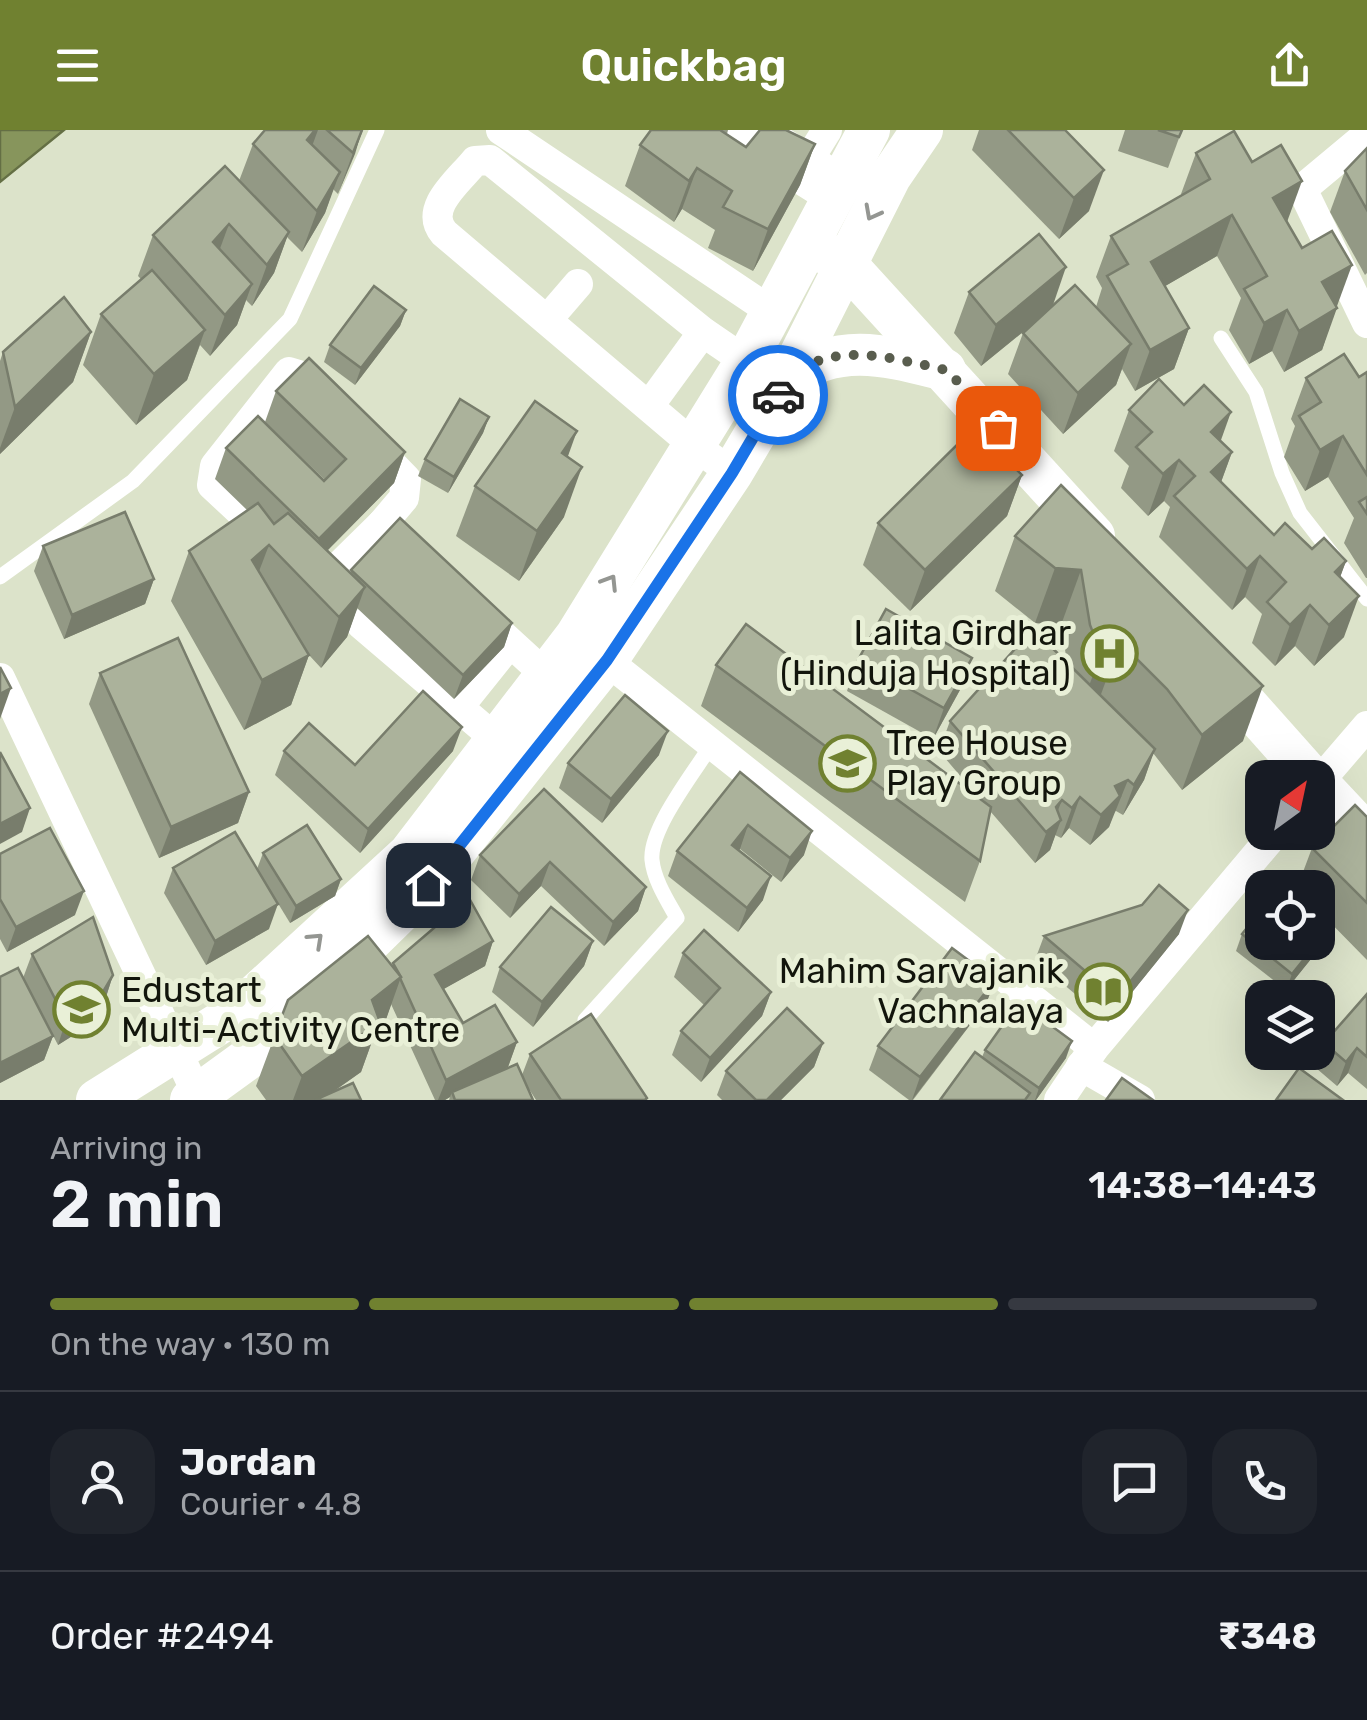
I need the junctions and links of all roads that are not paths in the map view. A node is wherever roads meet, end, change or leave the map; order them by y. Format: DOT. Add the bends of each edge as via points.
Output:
graph roads {
  1 [pos="377,130"];
  2 [pos="501,130"];
  3 [pos="722,130"];
  4 [pos="763,130"];
  5 [pos="827,130"];
  6 [pos="869,130"];
  7 [pos="922,130"];
  8 [pos="1367,135"];
  9 [pos="828,179"];
  10 [pos="827,254"];
  11 [pos="578,284"];
  12 [pos="772,312"];
  13 [pos="1366,319"];
  14 [pos="547,320"];
  15 [pos="703,332"];
  16 [pos="1221,338"];
  17 [pos="746,361"];
  18 [pos="945,370"];
  19 [pos="786,382"];
  20 [pos="648,406"];
  21 [pos="246,425"];
  22 [pos="695,446"];
  23 [pos="274,452"];
  24 [pos="732,473"];
  25 [pos="382,524"];
  26 [pos="1116,559"];
  27 [pos="0,577"];
  28 [pos="1367,599"];
  29 [pos="361,624"];
  30 [pos="510,644"];
  31 [pos="1194,646"];
  32 [pos="591,648"];
  33 [pos="0,678"];
  34 [pos="560,688"];
  35 [pos="458,708"];
  36 [pos="1367,726"];
  37 [pos="712,744"];
  38 [pos="509,751"];
  39 [pos="1297,760"];
  40 [pos="1335,761"];
  41 [pos="1335,801"];
  42 [pos="1367,835"];
  43 [pos="1261,850"];
  44 [pos="585,1020"];
  45 [pos="178,1050"];
  46 [pos="1088,1057"];
  47 [pos="197,1099"];
  48 [pos="97,1100"];
  49 [pos="1059,1100"];
  50 [pos="1140,1100"];
  1 -- 27 [label="lane" via="290,319 134,480"];
  2 -- 12 [label="street"];
  3 -- 9 [label="street"];
  4 -- 9 [label="street"];
  5 -- 9 [label="street"];
  6 -- 9 [label="main road"];
  7 -- 10 [label="main road, one-way"];
  8 -- 13 [label="street" via="1304,193"];
  9 -- 10 [label="main road"];
  10 -- 12 [label="main road"];
  10 -- 18 [label="main road"];
  10 -- 19 [label="main road"];
  11 -- 14 [label="street"];
  12 -- 17 [label="main road"];
  14 -- 15 [label="street" via="436,222 436,209 480,158 495,162"];
  14 -- 20 [label="street"];
  15 -- 17 [label="street"];
  15 -- 20 [label="street"];
  16 -- 28 [label="lane" via="1256,392 1300,514"];
  17 -- 19 [label="street"];
  17 -- 22 [label="main road"];
  18 -- 19 [label="main road" via="879,354 842,355 810,362"];
  18 -- 26 [label="main road"];
  19 -- 24 [label="main road"];
  20 -- 22 [label="street"];
  21 -- 23 [label="street"];
  21 -- 25 [label="street" via="289,372 299,374 406,479 404,498"];
  21 -- 25 [label="street" via="215,466 212,485 313,578 328,578"];
  22 -- 24 [label="street"];
  32 -- 22 [label="main road, one-way"];
  24 -- 32 [label="main road"];
  25 -- 30 [label="street"];
  29 -- 35 [label="street"];
  30 -- 34 [label="street"];
  30 -- 35 [label="street"];
  31 -- 39 [label="main road"];
  32 -- 34 [label="main road"];
  32 -- 37 [label="street"];
  33 -- 45 [label="street"];
  34 -- 38 [label="main road"];
  35 -- 38 [label="street"];
  36 -- 40 [label="street"];
  37 -- 44 [label="lane" via="656,834 652,859 676,918"];
  37 -- 46 [label="street"];
  45 -- 38 [label="main road, one-way" via="236,1013"];
  38 -- 47 [label="main road" via="428,885 257,1052"];
  41 -- 42 [label="main road"];
  43 -- 46 [label="street"];
  45 -- 47 [label="street"];
  45 -- 48 [label="main road"];
  46 -- 49 [label="street"];
  46 -- 50 [label="street"];
}
